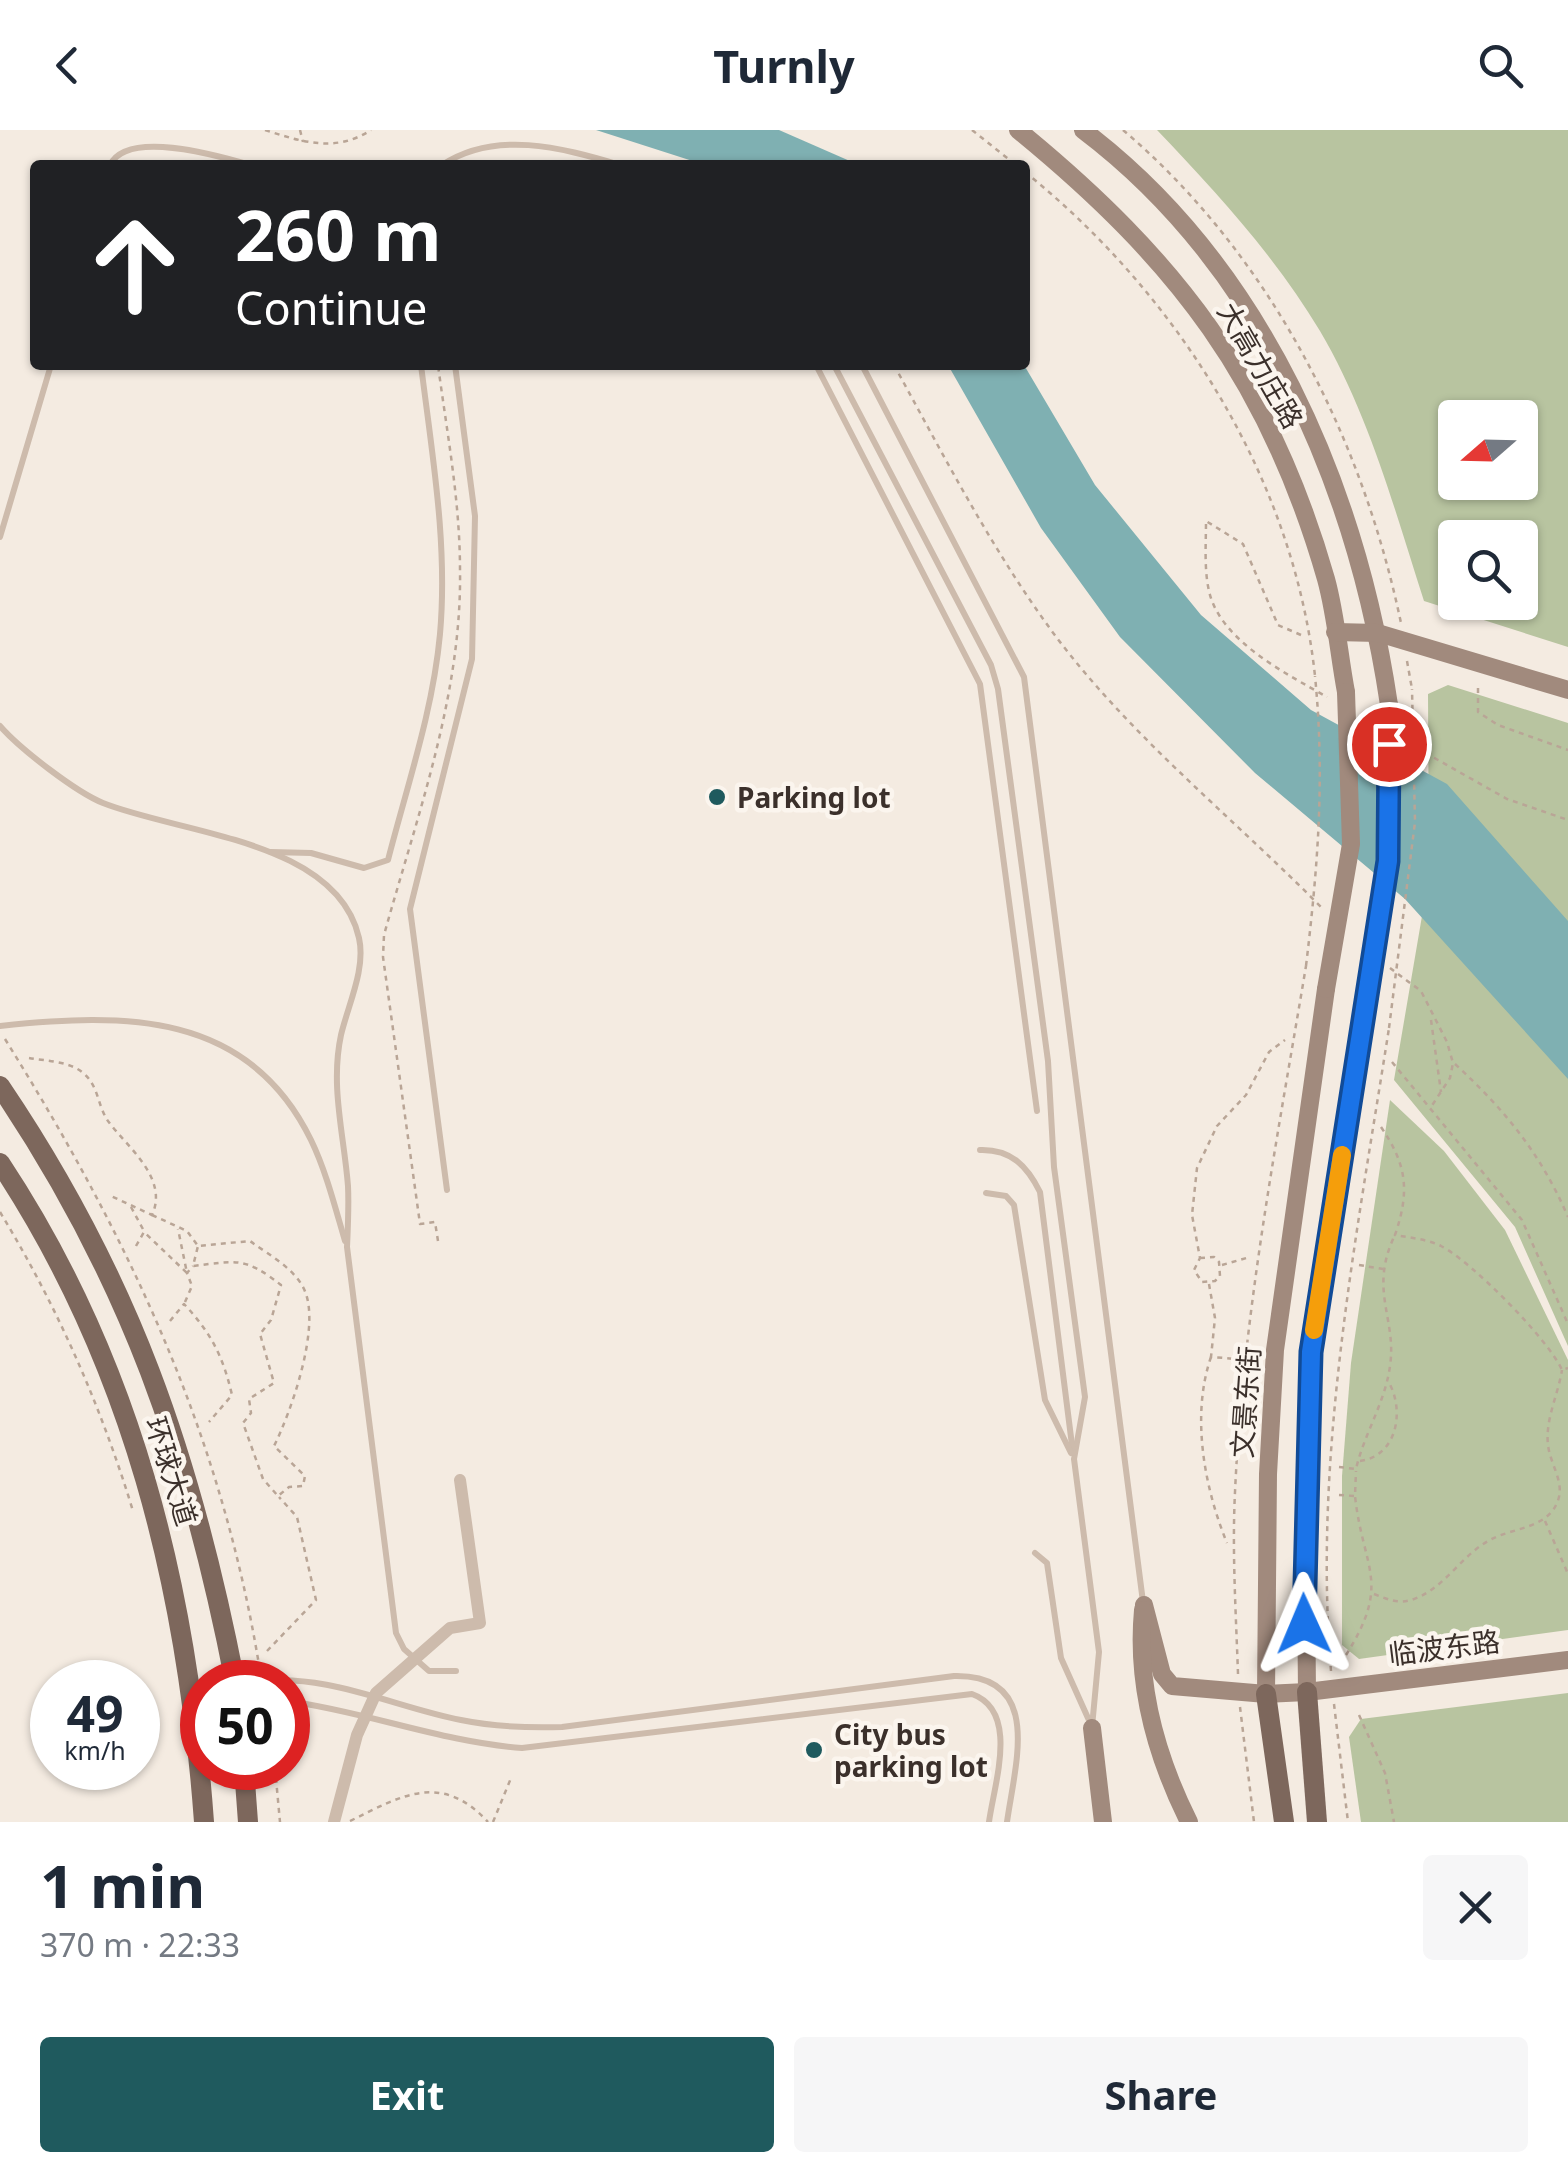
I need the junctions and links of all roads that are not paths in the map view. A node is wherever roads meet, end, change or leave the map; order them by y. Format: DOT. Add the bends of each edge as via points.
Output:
graph roads {
  1 [pos="1018,130"];
  2 [pos="1083,130"];
  3 [pos="113,160"];
  4 [pos="231,160"];
  5 [pos="447,160"];
  6 [pos="604,160"];
  7 [pos="50,370"];
  8 [pos="422,370"];
  9 [pos="456,370"];
  10 [pos="819,370"];
  11 [pos="837,370"];
  12 [pos="865,370"];
  13 [pos="0,537"];
  14 [pos="1336,632"];
  15 [pos="1378,633"];
  16 [pos="1568,690"];
  17 [pos="1346,692"];
  18 [pos="2,731"];
  19 [pos="268,852"];
  20 [pos="0,1026"];
  21 [pos="0,1086"];
  22 [pos="1038,1111"];
  23 [pos="980,1150"];
  24 [pos="0,1163"];
  25 [pos="447,1190"];
  26 [pos="986,1193"];
  27 [pos="348,1246"];
  28 [pos="1074,1459"];
  29 [pos="460,1480"];
  30 [pos="1035,1553"];
  31 [pos="1144,1605"];
  32 [pos="190,1660"];
  33 [pos="231,1660"];
  34 [pos="1568,1660"];
  35 [pos="456,1671"];
  36 [pos="310,1686"];
  37 [pos="1307,1692"];
  38 [pos="1266,1694"];
  39 [pos="310,1705"];
  40 [pos="1092,1728"];
  41 [pos="202,1790"];
  42 [pos="246,1790"];
  43 [pos="204,1822"];
  44 [pos="248,1822"];
  45 [pos="334,1822"];
  46 [pos="989,1822"];
  47 [pos="1007,1822"];
  48 [pos="1103,1822"];
  49 [pos="1189,1822"];
  50 [pos="1284,1822"];
  51 [pos="1316,1822"];
  1 -- 14 [label="main road, 大高力庄路" via="1148,247 1217,334 1262,411 1299,495"];
  2 -- 15 [label="main road, 大高力庄路" via="1186,228 1299,396 1336,485"];
  3 -- 4 [label="lane" via="121,146 142,136"];
  5 -- 6 [label="lane" via="500,138 541,141"];
  7 -- 13 [label="lane"];
  8 -- 19 [label="lane" via="440,530 440,635 388,860 364,868 311,853"];
  9 -- 25 [label="lane" via="475,516 472,658 410,909"];
  10 -- 22 [label="lane" via="980,684"];
  11 -- 28 [label="lane" via="991,664 998,690 1086,1397"];
  12 -- 31 [label="lane" via="1024,677"];
  14 -- 15 [label="main road"];
  14 -- 17 [label="main road, 大高力庄路"];
  15 -- 16 [label="main road"];
  15 -- 37 [label="main road, 大高力庄路, bridge" via="1389,705 1388,861 1311,1352"];
  17 -- 38 [label="main road, 文景东街, bridge" via="1351,844 1275,1350"];
  18 -- 19 [label="lane" via="98,801"];
  19 -- 27 [label="lane" via="329,886 346,904 360,942 337,1068"];
  20 -- 27 [label="lane" via="158,1022 240,1056 293,1108 312,1141"];
  21 -- 33 [label="main road, 环球大道" via="79,1212 145,1352 209,1552"];
  23 -- 28 [label="lane" via="995,1149 1021,1162 1040,1192"];
  24 -- 32 [label="main road, 环球大道" via="70,1286 138,1446"];
  26 -- 28 [label="lane" via="1006,1196 1014,1205 1045,1400"];
  27 -- 35 [label="lane" via="396,1633 429,1671"];
  28 -- 40 [label="lane" via="1100,1652"];
  29 -- 45 [label="street, bridge" via="480,1623 450,1628 376,1692 356,1735"];
  30 -- 40 [label="lane" via="1047,1563 1061,1658"];
  31 -- 38 [label="main road, 临波东路" via="1162,1674 1172,1686"];
  31 -- 49 [label="main road" via="1140,1641 1158,1758"];
  34 -- 37 [label="main road, 临波东路"];
  36 -- 47 [label="lane" via="524,1728 986,1677 1004,1692 1017,1718"];
  37 -- 38 [label="main road, 临波东路"];
  37 -- 51 [label="main road"];
  38 -- 50 [label="main road, 文景东街"];
  39 -- 46 [label="lane" via="522,1748 972,1694 992,1706 1001,1730"];
  40 -- 48 [label="main road"];
  41 -- 43 [label="main road, 环球大道"];
  42 -- 44 [label="main road"];
}
